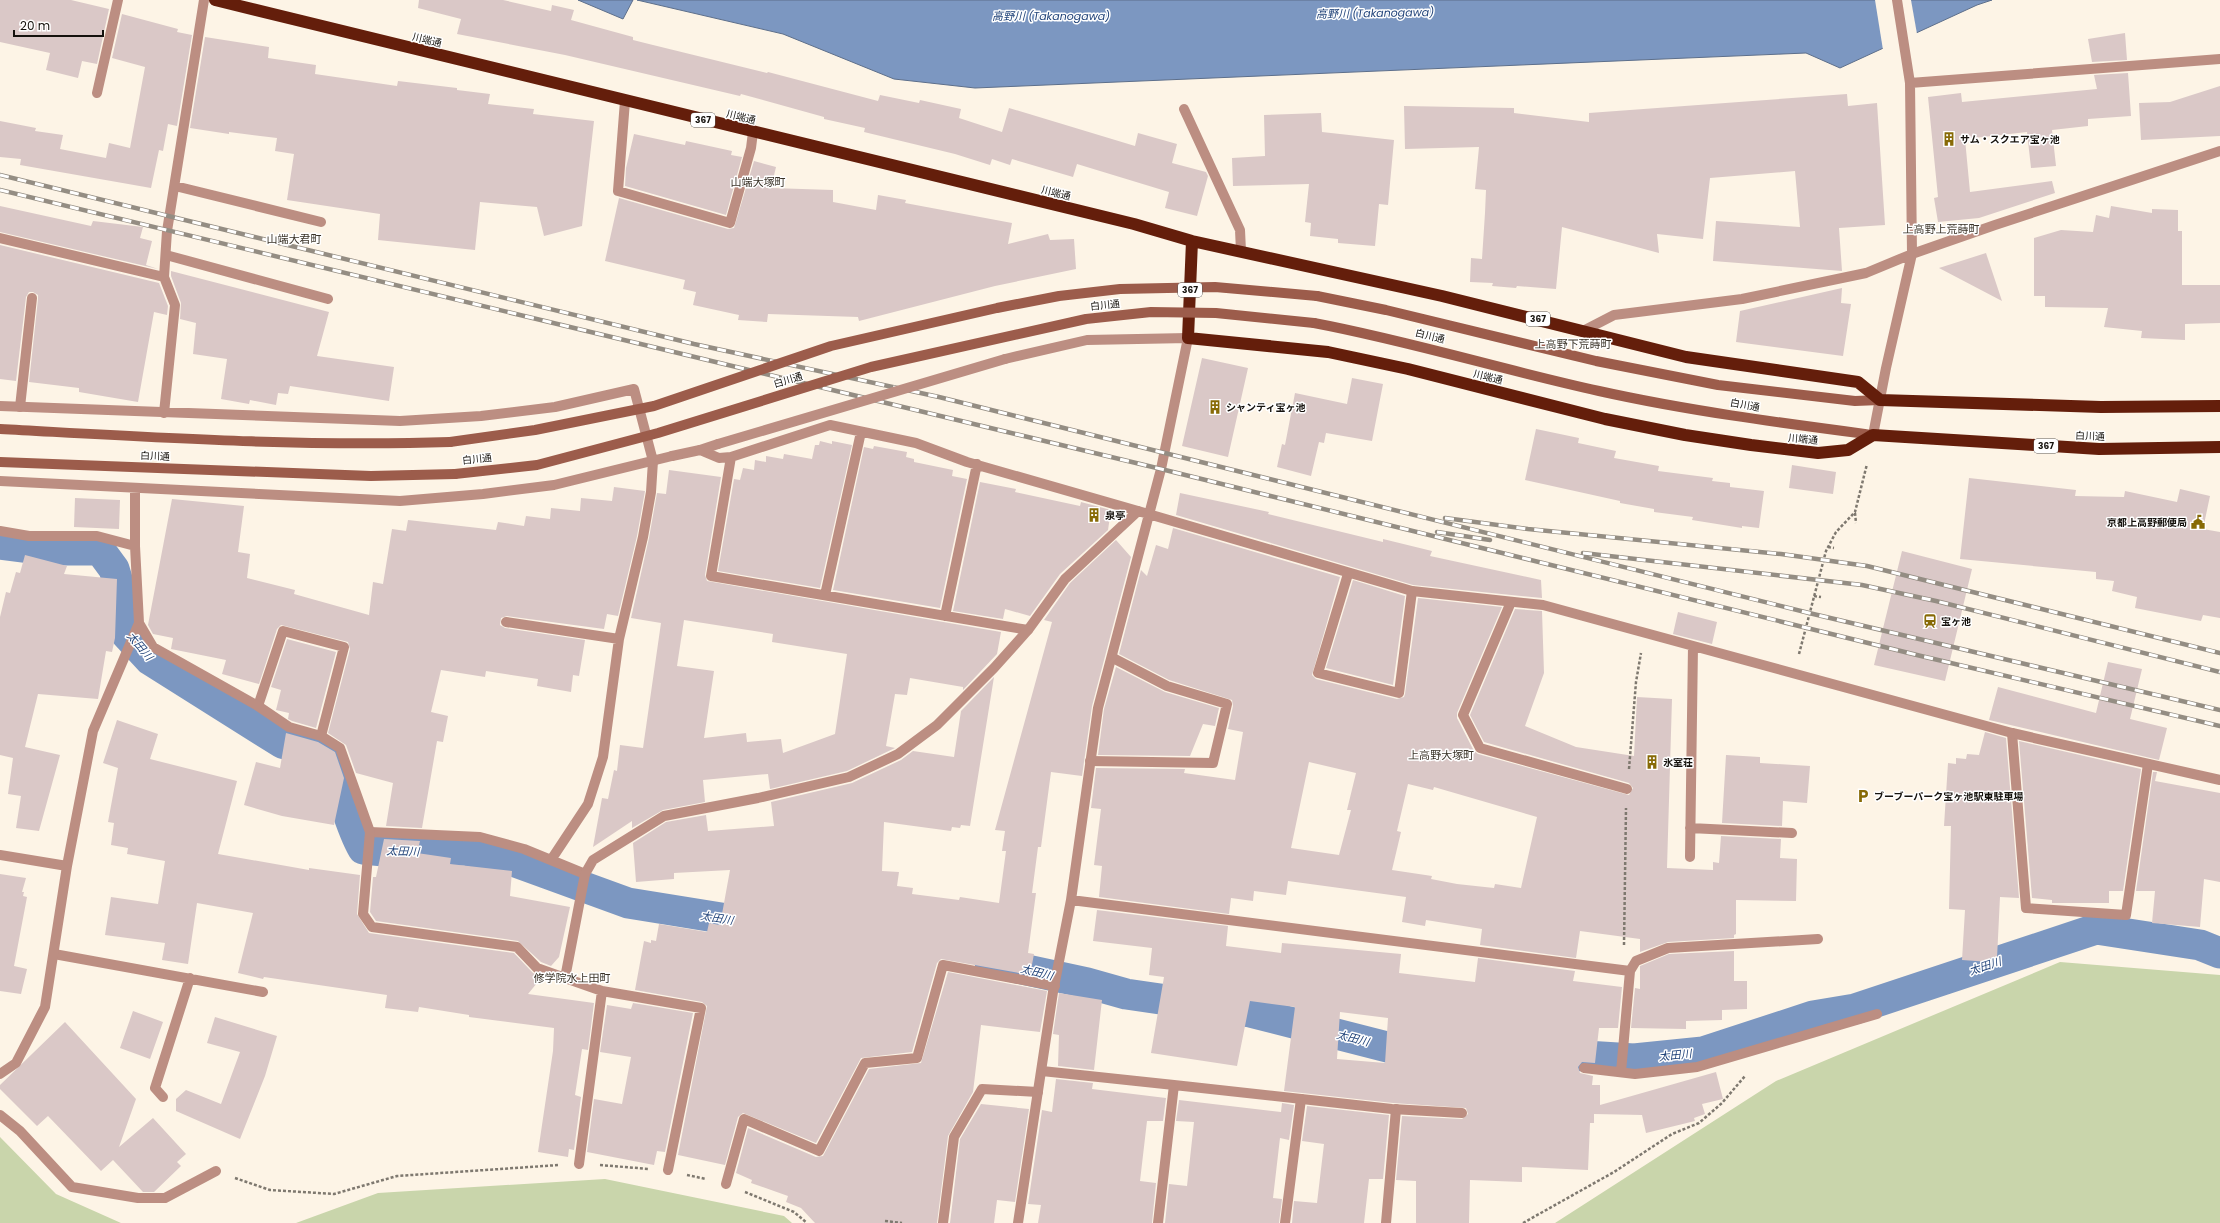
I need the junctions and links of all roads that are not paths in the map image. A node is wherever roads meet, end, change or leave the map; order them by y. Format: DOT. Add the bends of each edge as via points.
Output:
graph roads {
  1 [pos="118,0"];
  2 [pos="204,0"];
  3 [pos="215,0"];
  4 [pos="1897,0"];
  5 [pos="2220,60"];
  6 [pos="1910,83"];
  7 [pos="97,93"];
  8 [pos="624,101"];
  9 [pos="1184,109"];
  10 [pos="753,132"];
  11 [pos="2220,151"];
  12 [pos="175,186"];
  13 [pos="321,222"];
  14 [pos="0,238"];
  15 [pos="1192,241"];
  16 [pos="1241,251"];
  17 [pos="1912,254"];
  18 [pos="166,255"];
  19 [pos="164,277"];
  20 [pos="32,298"];
  21 [pos="328,300"];
  22 [pos="1585,330"];
  23 [pos="1188,338"];
  24 [pos="1880,400"];
  25 [pos="0,406"];
  26 [pos="2220,406"];
  27 [pos="20,408"];
  28 [pos="164,414"];
  29 [pos="0,429"];
  30 [pos="861,432"];
  31 [pos="1873,435"];
  32 [pos="2220,447"];
  33 [pos="700,450"];
  34 [pos="731,457"];
  35 [pos="653,461"];
  36 [pos="0,462"];
  37 [pos="977,464"];
  38 [pos="0,482"];
  39 [pos="135,489"];
  40 [pos="1138,511"];
  41 [pos="1149,514"];
  42 [pos="0,531"];
  43 [pos="135,546"];
  44 [pos="1348,574"];
  45 [pos="1412,591"];
  46 [pos="825,595"];
  47 [pos="1511,602"];
  48 [pos="945,616"];
  49 [pos="506,622"];
  50 [pos="139,624"];
  51 [pos="1028,630"];
  52 [pos="619,639"];
  53 [pos="1694,646"];
  54 [pos="1113,658"];
  55 [pos="258,706"];
  56 [pos="2012,733"];
  57 [pos="321,736"];
  58 [pos="1090,761"];
  59 [pos="2148,764"];
  60 [pos="2220,780"];
  61 [pos="1627,789"];
  62 [pos="1690,828"];
  63 [pos="370,832"];
  64 [pos="1792,833"];
  65 [pos="0,855"];
  66 [pos="1690,858"];
  67 [pos="551,860"];
  68 [pos="67,866"];
  69 [pos="585,874"];
  70 [pos="1071,900"];
  71 [pos="1818,939"];
  72 [pos="54,954"];
  73 [pos="1630,971"];
  74 [pos="190,978"];
  75 [pos="565,978"];
  76 [pos="1054,986"];
  77 [pos="602,991"];
  78 [pos="263,992"];
  79 [pos="1877,1014"];
  80 [pos="1584,1068"];
  81 [pos="1042,1071"];
  82 [pos="1621,1072"];
  83 [pos="0,1074"];
  84 [pos="1174,1085"];
  85 [pos="1038,1092"];
  86 [pos="163,1097"];
  87 [pos="1301,1099"];
  88 [pos="1396,1109"];
  89 [pos="1462,1113"];
  90 [pos="0,1115"];
  91 [pos="579,1164"];
  92 [pos="668,1170"];
  93 [pos="216,1171"];
  94 [pos="726,1184"];
  95 [pos="943,1223"];
  96 [pos="1018,1223"];
  97 [pos="1158,1223"];
  98 [pos="1285,1223"];
  99 [pos="1386,1223"];
  1 -- 7 [label="street"];
  2 -- 12 [label="street"];
  3 -- 8 [label="highway, 川端通 / 367"];
  4 -- 6 [label="street"];
  5 -- 6 [label="street"];
  6 -- 17 [label="street"];
  8 -- 10 [label="highway, 川端通 / 367"];
  8 -- 10 [label="street" via="618,191 730,223"];
  9 -- 16 [label="street" via="1240,230"];
  10 -- 15 [label="highway, 川端通 / 367" via="1134,224"];
  11 -- 17 [label="street"];
  12 -- 13 [label="street"];
  12 -- 18 [label="street" via="168,224"];
  14 -- 19 [label="street"];
  15 -- 16 [label="highway, 川端通 / 367"];
  15 -- 23 [label="highway, 367"];
  16 -- 22 [label="highway, 川端通 / 367"];
  17 -- 22 [label="street" via="1866,273 1742,299 1614,315"];
  17 -- 24 [label="street"];
  18 -- 19 [label="street"];
  18 -- 21 [label="street"];
  19 -- 28 [label="street" via="175,305"];
  20 -- 27 [label="street"];
  22 -- 24 [label="highway, 川端通 / 367" via="1686,357 1858,382"];
  23 -- 31 [label="highway, 川端通" via="1328,352 1685,436 1818,453 1848,450"];
  23 -- 33 [label="street, bridge" via="1087,340 1005,359"];
  23 -- 41 [label="street"];
  24 -- 26 [label="highway, 白川通" via="2101,407"];
  24 -- 29 [label="street, 白川通, bridge" via="1855,401 1710,384 1596,362 1386,310 1317,296 1215,287 1120,289 1059,296 831,346 654,406 535,430 450,442 266,442"];
  24 -- 31 [label="street"];
  25 -- 27 [label="street"];
  27 -- 28 [label="street"];
  28 -- 35 [label="street" via="400,421 481,416 555,407 634,389"];
  30 -- 34 [label="street" via="830,426"];
  30 -- 37 [label="street" via="916,443"];
  30 -- 46 [label="street"];
  31 -- 32 [label="highway, 白川通 / 367" via="2099,449"];
  31 -- 36 [label="street, 白川通, bridge" via="1767,421 1599,391 1374,334 1314,323 1216,313 1151,312 1086,319 871,367 658,433 537,464 455,474 371,476"];
  33 -- 34 [label="street" via="719,458"];
  33 -- 35 [label="street"];
  34 -- 46 [label="street" via="711,576"];
  35 -- 39 [label="street" via="554,485 400,501"];
  35 -- 52 [label="street" via="651,492 643,537"];
  37 -- 40 [label="street"];
  37 -- 48 [label="street"];
  38 -- 39 [label="street"];
  39 -- 43 [label="street"];
  40 -- 41 [label="street"];
  40 -- 51 [label="street" via="1065,579"];
  41 -- 44 [label="street"];
  41 -- 54 [label="street"];
  42 -- 43 [label="street" via="29,536 97,536"];
  43 -- 50 [label="street"];
  44 -- 45 [label="street"];
  44 -- 45 [label="street" via="1318,673 1399,693"];
  45 -- 47 [label="street"];
  46 -- 48 [label="street"];
  47 -- 53 [label="street" via="1543,605"];
  47 -- 61 [label="street" via="1464,715 1480,748"];
  48 -- 51 [label="street"];
  49 -- 52 [label="street"];
  50 -- 55 [label="street" via="153,647"];
  50 -- 68 [label="street" via="93,731"];
  51 -- 69 [label="street" via="937,726 898,754 849,777 664,816 593,860"];
  52 -- 67 [label="street" via="603,757 588,804"];
  53 -- 56 [label="street"];
  53 -- 62 [label="street"];
  54 -- 58 [label="street" via="1098,708"];
  54 -- 58 [label="street" via="1167,686 1227,704 1213,764"];
  55 -- 57 [label="street" via="288,727"];
  55 -- 57 [label="street" via="283,631 344,647"];
  56 -- 59 [label="street"];
  56 -- 59 [label="street" via="2026,908 2126,915"];
  57 -- 63 [label="street" via="340,748"];
  58 -- 70 [label="street"];
  59 -- 60 [label="street"];
  62 -- 64 [label="street"];
  62 -- 66 [label="street"];
  63 -- 67 [label="street" via="480,837 524,849"];
  63 -- 75 [label="street" via="363,914 372,927 517,947 537,968"];
  65 -- 68 [label="street"];
  67 -- 69 [label="street"];
  68 -- 72 [label="street"];
  69 -- 75 [label="street"];
  70 -- 73 [label="street"];
  70 -- 76 [label="street"];
  71 -- 73 [label="street" via="1668,948 1636,961"];
  72 -- 74 [label="street"];
  72 -- 83 [label="street" via="46,1007 16,1063"];
  73 -- 82 [label="street"];
  74 -- 78 [label="street"];
  74 -- 86 [label="street" via="156,1088"];
  75 -- 77 [label="street"];
  76 -- 81 [label="street"];
  76 -- 94 [label="street" via="943,965 917,1058 865,1063 819,1152 744,1119"];
  77 -- 91 [label="street"];
  77 -- 92 [label="street" via="702,1008"];
  79 -- 82 [label="street" via="1697,1067 1636,1074"];
  80 -- 82 [label="street"];
  81 -- 84 [label="street"];
  81 -- 85 [label="street"];
  84 -- 87 [label="street"];
  84 -- 97 [label="street"];
  85 -- 95 [label="street" via="982,1089 954,1137"];
  85 -- 96 [label="street"];
  87 -- 88 [label="street"];
  87 -- 98 [label="street"];
  88 -- 89 [label="street"];
  88 -- 99 [label="street"];
  90 -- 93 [label="street" via="20,1131 72,1187 138,1198 165,1198"];
}
